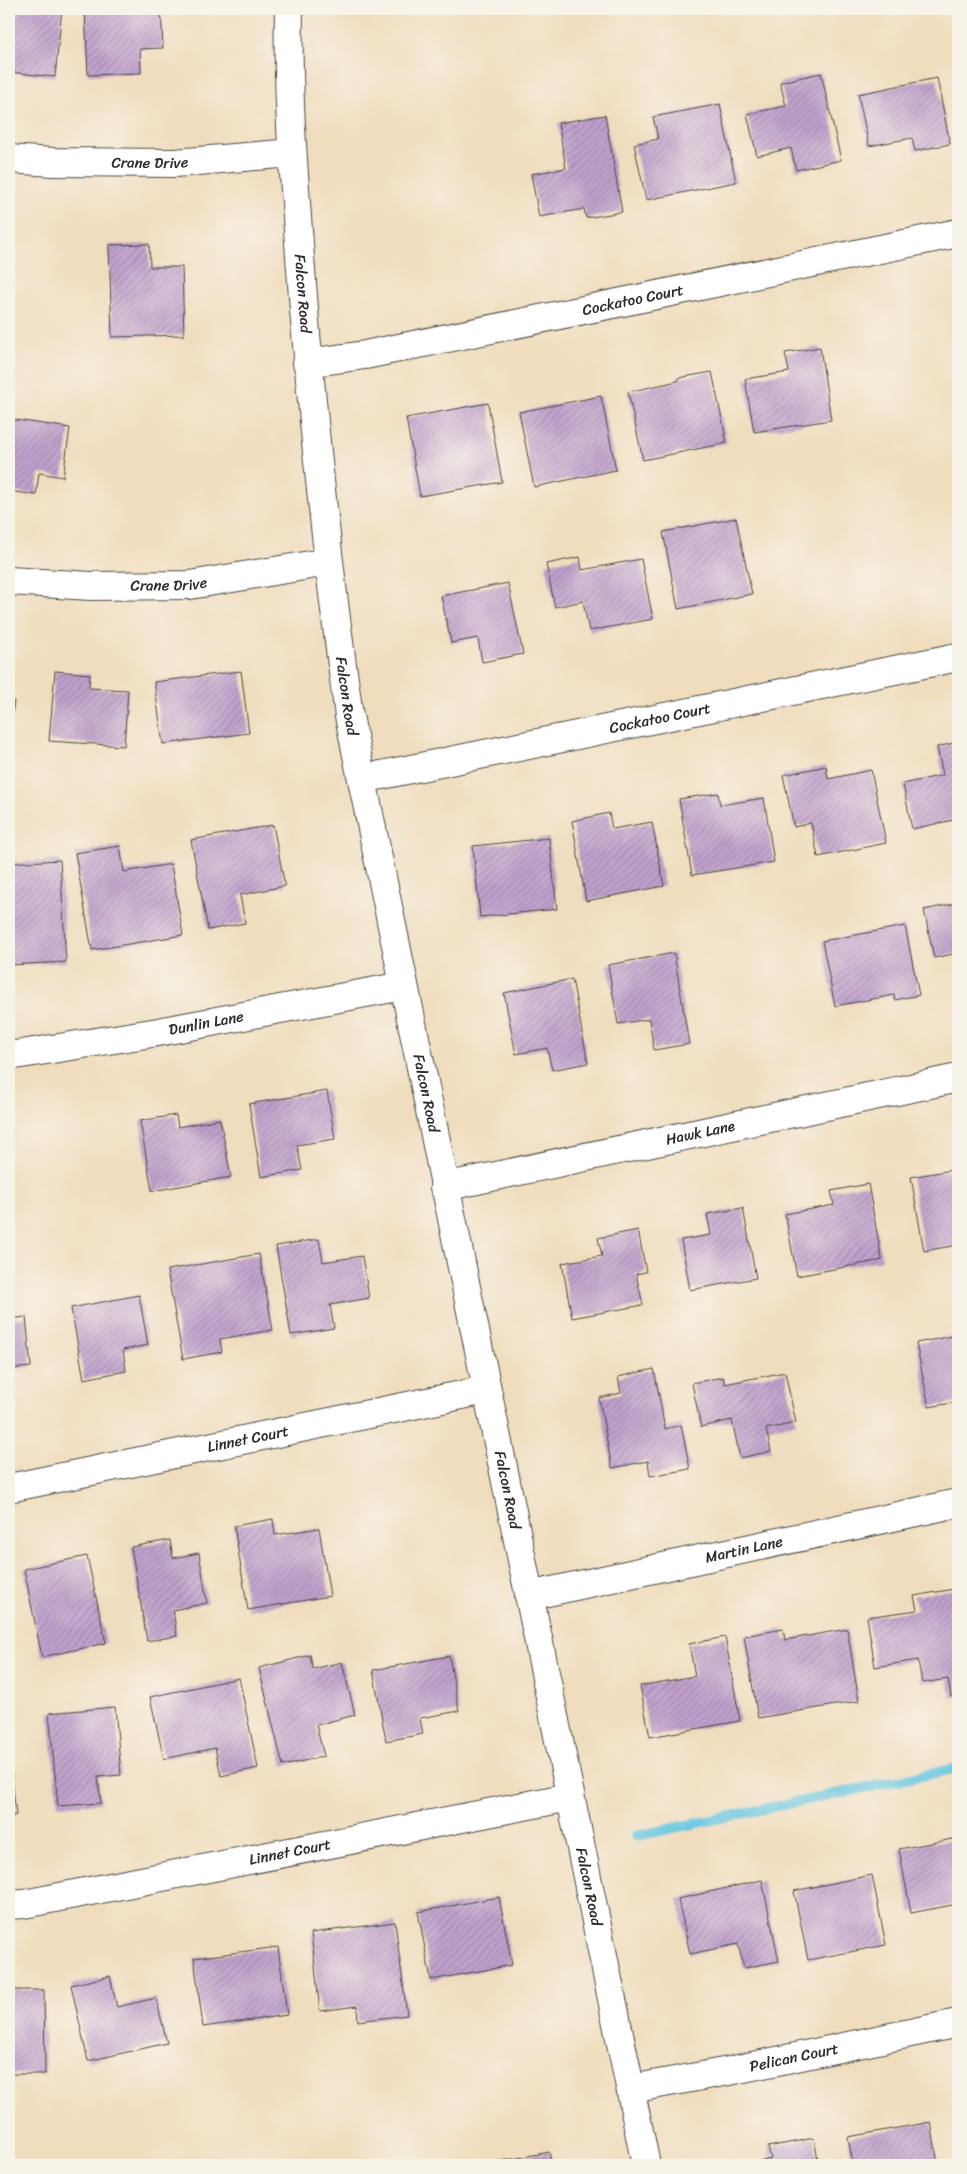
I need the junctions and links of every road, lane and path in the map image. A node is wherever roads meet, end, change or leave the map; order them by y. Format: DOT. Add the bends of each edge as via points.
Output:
graph roads {
  1 [pos="289,9"];
  2 [pos="292,152"];
  3 [pos="9,159"];
  4 [pos="958,234"];
  5 [pos="307,363"];
  6 [pos="328,562"];
  7 [pos="9,581"];
  8 [pos="958,657"];
  9 [pos="362,779"];
  10 [pos="403,986"];
  11 [pos="9,1056"];
  12 [pos="958,1078"];
  13 [pos="444,1187"];
  14 [pos="486,1390"];
  15 [pos="9,1488"];
  16 [pos="958,1502"];
  17 [pos="529,1596"];
  18 [pos="570,1797"];
  19 [pos="9,1905"];
  20 [pos="958,2023"];
  21 [pos="631,2089"];
  22 [pos="646,2165"];
  1 -- 2 [label="street, Falcon Road"];
  2 -- 3 [label="street, Crane Drive" via="175,163"];
  2 -- 5 [label="street, Falcon Road"];
  4 -- 5 [label="street, Cockatoo Court" via="365,355"];
  5 -- 6 [label="street, Falcon Road"];
  6 -- 7 [label="street, Crane Drive" via="190,585 91,586"];
  6 -- 9 [label="street, Falcon Road"];
  8 -- 9 [label="street, Cockatoo Court"];
  9 -- 10 [label="street, Falcon Road"];
  10 -- 11 [label="street, Dunlin Lane"];
  10 -- 13 [label="street, Falcon Road"];
  12 -- 13 [label="street, Hawk Lane"];
  13 -- 14 [label="street, Falcon Road"];
  14 -- 15 [label="street, Linnet Court"];
  14 -- 17 [label="street, Falcon Road"];
  16 -- 17 [label="street, Martin Lane"];
  17 -- 18 [label="street, Falcon Road"];
  18 -- 19 [label="street, Linnet Court"];
  18 -- 21 [label="street, Falcon Road"];
  20 -- 21 [label="street, Pelican Court"];
  21 -- 22 [label="street, Falcon Road"];
}
